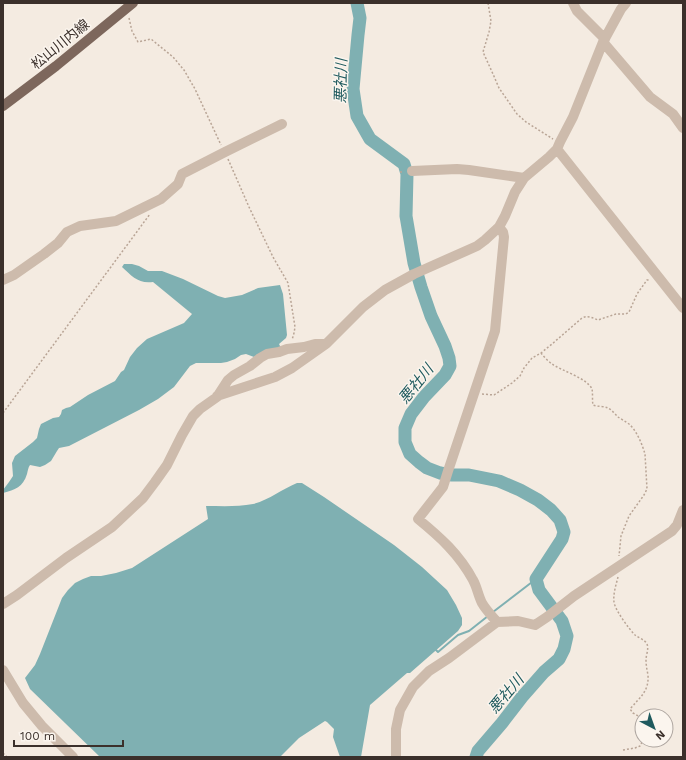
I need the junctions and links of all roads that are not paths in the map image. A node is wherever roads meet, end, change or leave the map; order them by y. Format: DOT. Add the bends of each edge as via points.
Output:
graph roads {
  1 [pos="573,3"];
  2 [pos="626,3"];
  3 [pos="127,5"];
  4 [pos="604,40"];
  5 [pos="3,106"];
  6 [pos="282,124"];
  7 [pos="683,128"];
  8 [pos="559,145"];
  9 [pos="405,171"];
  10 [pos="524,178"];
  11 [pos="499,227"];
  12 [pos="3,280"];
  13 [pos="683,308"];
  14 [pos="326,344"];
  15 [pos="217,397"];
  16 [pos="683,510"];
  17 [pos="3,604"];
  18 [pos="493,617"];
  19 [pos="3,670"];
  20 [pos="73,757"];
  21 [pos="396,757"];
  1 -- 4 [label="street" via="577,11"];
  2 -- 4 [label="street"];
  3 -- 5 [label="main road, 松山川内線" via="56,66"];
  4 -- 7 [label="street" via="650,97 673,114"];
  4 -- 8 [label="street"];
  6 -- 12 [label="street" via="182,174 178,184 161,199 116,221 80,226 67,232 44,254"];
  8 -- 10 [label="street"];
  8 -- 13 [label="street"];
  9 -- 10 [label="street" via="457,169"];
  10 -- 11 [label="street"];
  11 -- 14 [label="street" via="477,246 417,272 385,290"];
  11 -- 18 [label="street" via="504,237 495,331 445,481 440,492 418,519 445,542 462,562 474,581 482,602"];
  14 -- 15 [label="street" via="275,377"];
  14 -- 15 [label="street" via="267,354 228,380"];
  15 -- 17 [label="street" via="193,416 156,482 143,498 112,527"];
  16 -- 18 [label="street" via="672,531 535,625"];
  18 -- 21 [label="street" via="413,687 400,710 396,728"];
  19 -- 20 [label="street" via="23,704"];
}
